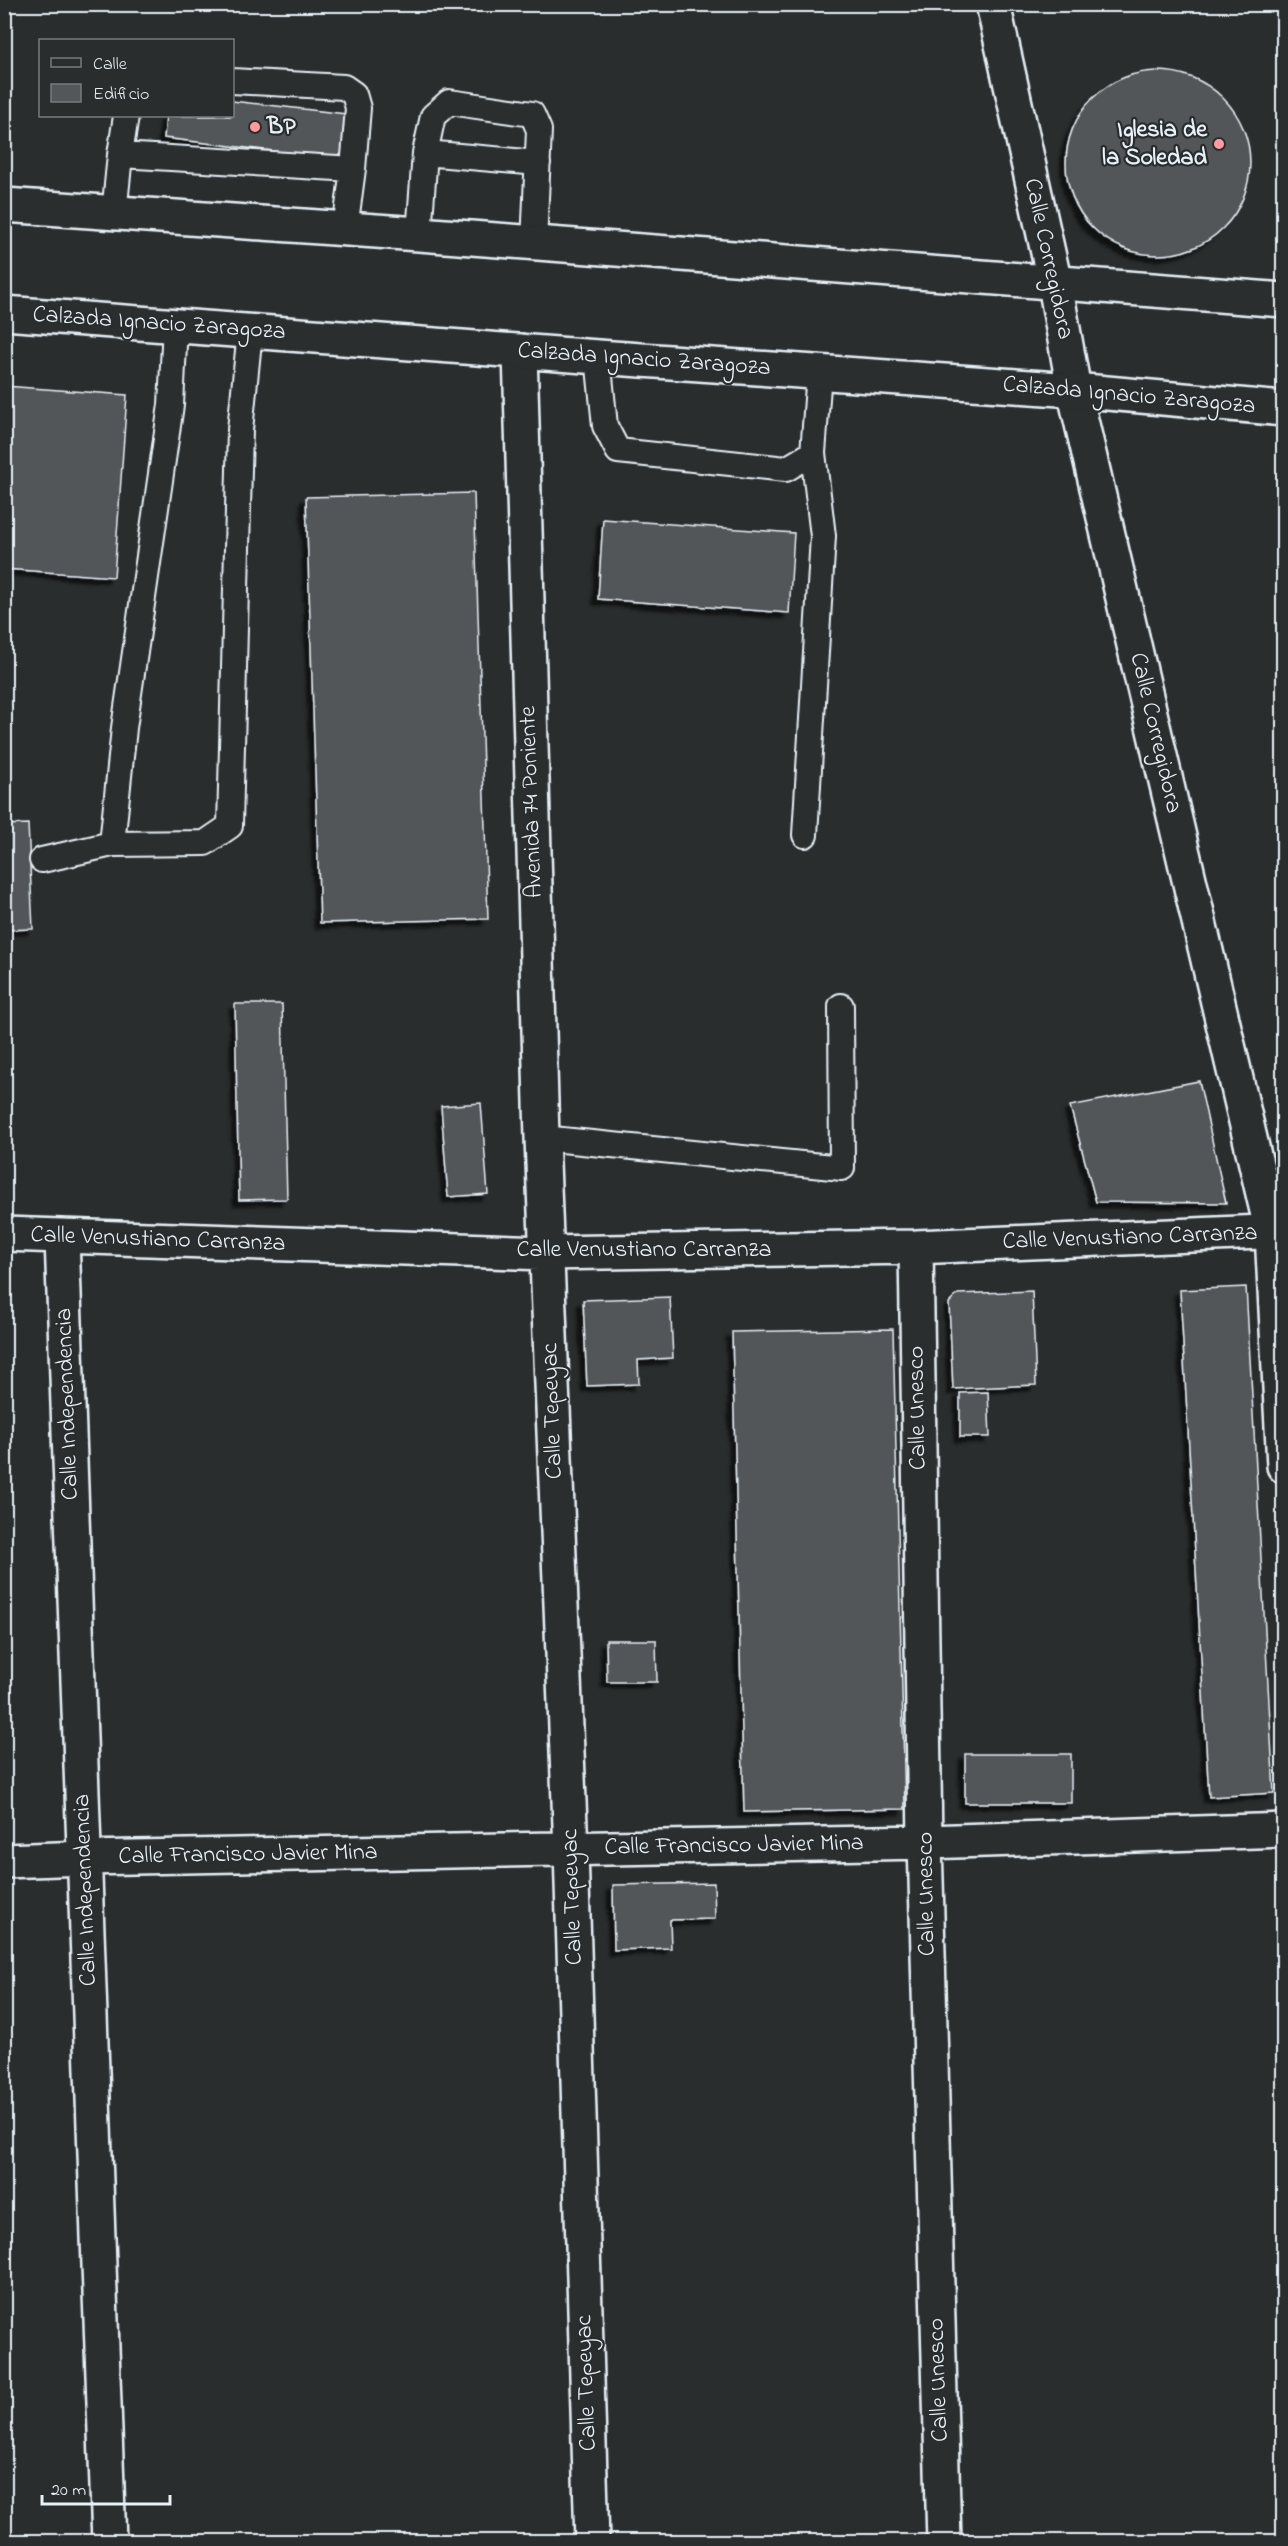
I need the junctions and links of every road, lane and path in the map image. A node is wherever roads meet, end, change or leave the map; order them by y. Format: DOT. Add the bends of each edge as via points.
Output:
graph roads {
  1 [pos="993,4"];
  2 [pos="234,81"];
  3 [pos="126,117"];
  4 [pos="425,153"];
  5 [pos="120,155"];
  6 [pos="538,162"];
  7 [pos="353,170"];
  8 [pos="4,205"];
  9 [pos="114,214"];
  10 [pos="345,229"];
  11 [pos="419,234"];
  12 [pos="534,244"];
  13 [pos="1055,284"];
  14 [pos="1284,300"];
  15 [pos="4,313"];
  16 [pos="175,326"];
  17 [pos="250,331"];
  18 [pos="520,351"];
  19 [pos="598,357"];
  20 [pos="819,372"];
  21 [pos="1074,390"];
  22 [pos="1284,409"];
  23 [pos="813,453"];
  24 [pos="805,835"];
  25 [pos="112,844"];
  26 [pos="42,860"];
  27 [pos="841,1006"];
  28 [pos="542,1138"];
  29 [pos="1278,1232"];
  30 [pos="4,1234"];
  31 [pos="62,1238"];
  32 [pos="916,1247"];
  33 [pos="546,1252"];
  34 [pos="1284,1466"];
  35 [pos="1284,1830"];
  36 [pos="925,1842"];
  37 [pos="572,1850"];
  38 [pos="84,1858"];
  39 [pos="4,1861"];
  40 [pos="109,2541"];
  41 [pos="592,2541"];
  42 [pos="944,2541"];
  1 -- 13 [label="street, Calle Corregidora"];
  2 -- 7 [label="lane" via="344,87 354,94 358,108"];
  3 -- 5 [label="lane"];
  4 -- 6 [label="lane"];
  4 -- 6 [label="lane" via="433,116 449,102 532,114 539,130"];
  4 -- 11 [label="lane"];
  5 -- 7 [label="lane"];
  5 -- 9 [label="lane"];
  6 -- 12 [label="lane"];
  7 -- 10 [label="lane"];
  8 -- 9 [label="street"];
  9 -- 10 [label="street"];
  10 -- 11 [label="street"];
  11 -- 12 [label="street"];
  12 -- 13 [label="street"];
  13 -- 14 [label="street"];
  13 -- 21 [label="street, Calle Corregidora"];
  15 -- 16 [label="street, Calzada Ignacio Zaragoza"];
  16 -- 17 [label="street, Calzada Ignacio Zaragoza"];
  16 -- 25 [label="lane" via="171,405 124,728"];
  17 -- 18 [label="street, Calzada Ignacio Zaragoza"];
  17 -- 25 [label="lane" via="240,430 230,826 205,843"];
  18 -- 19 [label="street, Calzada Ignacio Zaragoza"];
  18 -- 28 [label="street, Avenida 74 Poniente"];
  19 -- 20 [label="street, Calzada Ignacio Zaragoza"];
  19 -- 23 [label="lane" via="605,426 618,451 786,470"];
  20 -- 21 [label="street, Calzada Ignacio Zaragoza"];
  20 -- 23 [label="lane"];
  21 -- 22 [label="street, Calzada Ignacio Zaragoza"];
  21 -- 29 [label="street, Calle Corregidora"];
  23 -- 24 [label="lane" via="823,536"];
  25 -- 26 [label="lane"];
  27 -- 28 [label="lane" via="842,1168"];
  28 -- 33 [label="street, Avenida 74 Poniente"];
  29 -- 32 [label="street, Calle Venustiano Carranza"];
  29 -- 34 [label="street, Calle Corregidora"];
  30 -- 31 [label="street, Calle Venustiano Carranza"];
  31 -- 33 [label="street, Calle Venustiano Carranza"];
  31 -- 38 [label="street, Calle Independencia"];
  32 -- 33 [label="street, Calle Venustiano Carranza"];
  32 -- 36 [label="street, Calle Unesco"];
  33 -- 37 [label="street, Calle Tepeyac"];
  35 -- 36 [label="street, Calle Francisco Javier Mina"];
  36 -- 37 [label="street, Calle Francisco Javier Mina"];
  36 -- 42 [label="street, Calle Unesco"];
  37 -- 38 [label="street, Calle Francisco Javier Mina"];
  37 -- 41 [label="street, Calle Tepeyac"];
  38 -- 39 [label="street, Calle Francisco Javier Mina"];
  38 -- 40 [label="street, Calle Independencia"];
}
